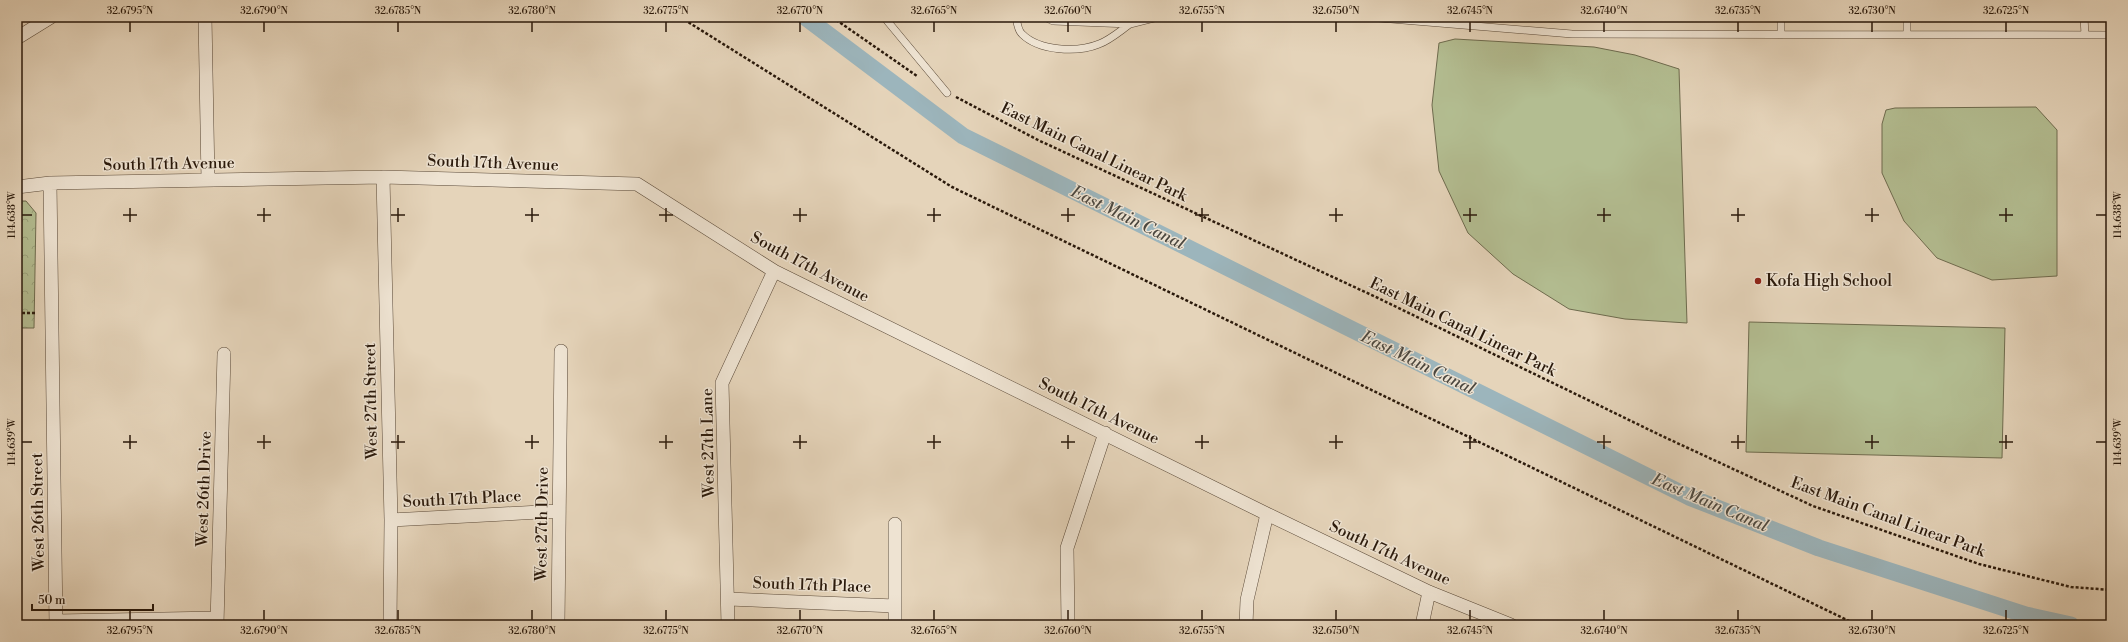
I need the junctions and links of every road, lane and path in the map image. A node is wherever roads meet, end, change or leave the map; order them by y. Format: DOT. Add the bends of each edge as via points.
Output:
graph roads {
  1 [pos="51,17"];
  2 [pos="205,17"];
  3 [pos="680,17"];
  4 [pos="832,17"];
  5 [pos="884,17"];
  6 [pos="1016,17"];
  7 [pos="1046,17"];
  8 [pos="1158,17"];
  9 [pos="1367,17"];
  10 [pos="1781,17"];
  11 [pos="1907,17"];
  12 [pos="2084,17"];
  13 [pos="1090,20"];
  14 [pos="1130,20"];
  15 [pos="1781,35"];
  16 [pos="1907,35"];
  17 [pos="2084,35"];
  18 [pos="2111,35"];
  19 [pos="17,38"];
  20 [pos="921,79"];
  21 [pos="947,92"];
  22 [pos="383,177"];
  23 [pos="208,180"];
  24 [pos="50,183"];
  25 [pos="17,187"];
  26 [pos="774,270"];
  27 [pos="17,313"];
  28 [pos="52,313"];
  29 [pos="561,351"];
  30 [pos="224,354"];
  31 [pos="1106,433"];
  32 [pos="559,511"];
  33 [pos="1267,514"];
  34 [pos="391,520"];
  35 [pos="895,524"];
  36 [pos="2111,590"];
  37 [pos="1429,592"];
  38 [pos="729,599"];
  39 [pos="895,606"];
  40 [pos="217,622"];
  41 [pos="57,623"];
  42 [pos="1862,624"];
  43 [pos="390,625"];
  44 [pos="558,625"];
  45 [pos="728,625"];
  46 [pos="895,625"];
  47 [pos="1068,625"];
  48 [pos="1246,625"];
  49 [pos="1422,625"];
  50 [pos="1511,625"];
  51 [pos="1867,625"];
  1 -- 19 [label="street"];
  2 -- 23 [label="street"];
  3 -- 42 [label="path" via="952,187 1849,622"];
  4 -- 20 [label="path"];
  5 -- 21 [label="lane"];
  6 -- 14 [label="lane" via="1020,33 1033,42 1053,48 1098,45"];
  7 -- 13 [label="lane" via="1054,21"];
  8 -- 14 [label="lane"];
  9 -- 15 [label="lane" via="1572,34"];
  10 -- 15 [label="lane"];
  11 -- 16 [label="lane"];
  12 -- 17 [label="lane"];
  13 -- 14 [label="lane"];
  15 -- 16 [label="lane"];
  16 -- 17 [label="lane"];
  17 -- 18 [label="lane"];
  21 -- 36 [label="path, East Main Canal Linear Park" via="1038,140 1378,298 1813,506 1979,564 2071,587"];
  22 -- 23 [label="street, South 17th Avenue"];
  22 -- 26 [label="street, South 17th Avenue" via="637,184"];
  22 -- 34 [label="street, West 27th Street"];
  23 -- 24 [label="street, South 17th Avenue"];
  24 -- 25 [label="street, South 17th Avenue"];
  24 -- 28 [label="street, West 26th Street"];
  26 -- 31 [label="street, South 17th Avenue"];
  26 -- 38 [label="street, West 27th Lane" via="722,383"];
  27 -- 28 [label="path"];
  28 -- 41 [label="street, West 26th Street"];
  29 -- 32 [label="street, West 27th Drive"];
  30 -- 40 [label="street, West 26th Drive"];
  31 -- 33 [label="street, South 17th Avenue"];
  31 -- 47 [label="street" via="1067,548"];
  32 -- 34 [label="street, South 17th Place"];
  32 -- 44 [label="street, West 27th Drive"];
  33 -- 37 [label="street, South 17th Avenue"];
  33 -- 48 [label="street" via="1247,600"];
  34 -- 43 [label="street, West 27th Street"];
  35 -- 39 [label="street"];
  37 -- 49 [label="street"];
  37 -- 50 [label="street, South 17th Avenue"];
  38 -- 39 [label="street, South 17th Place"];
  38 -- 45 [label="street, West 27th Lane"];
  39 -- 46 [label="street"];
  40 -- 41 [label="street"];
  42 -- 51 [label="path"];
}
